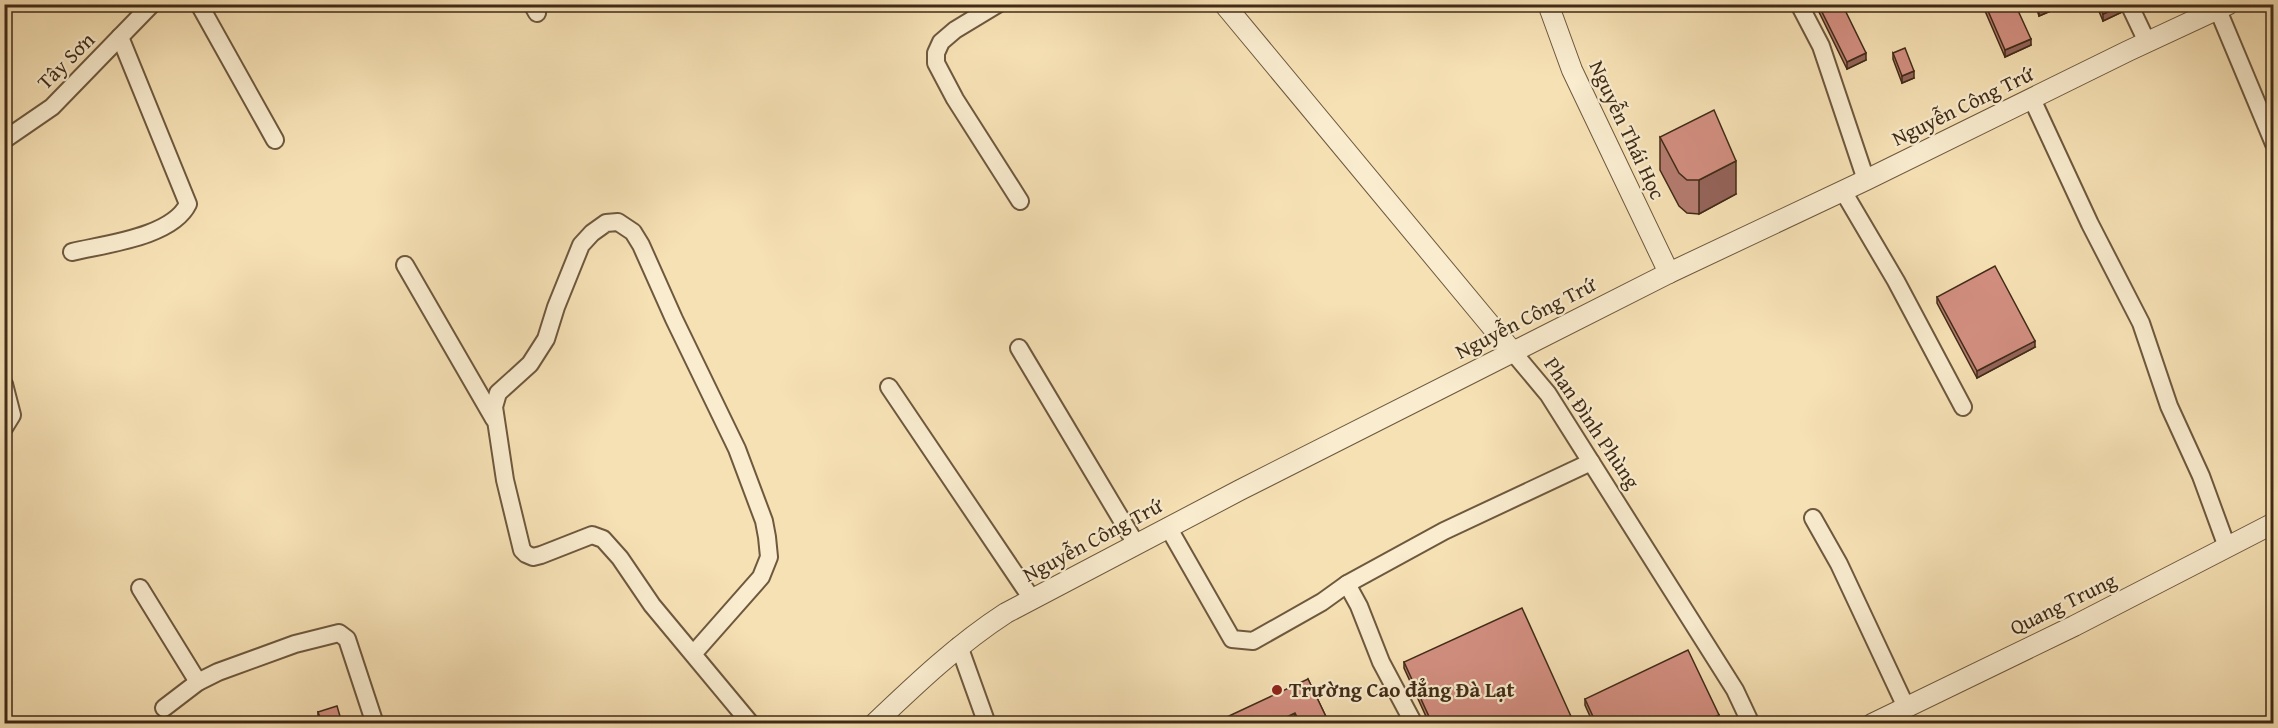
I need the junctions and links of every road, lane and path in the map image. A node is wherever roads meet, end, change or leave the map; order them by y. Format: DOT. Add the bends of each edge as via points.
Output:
graph roads {
  1 [pos="152,4"];
  2 [pos="199,4"];
  3 [pos="998,4"];
  4 [pos="1224,4"];
  5 [pos="1548,4"];
  6 [pos="1798,4"];
  7 [pos="2129,4"];
  8 [pos="2224,7"];
  9 [pos="120,37"];
  10 [pos="2146,42"];
  11 [pos="2032,99"];
  12 [pos="4,140"];
  13 [pos="275,140"];
  14 [pos="2274,144"];
  15 [pos="1866,180"];
  16 [pos="1843,191"];
  17 [pos="1020,201"];
  18 [pos="72,252"];
  19 [pos="405,265"];
  20 [pos="1669,273"];
  21 [pos="1018,348"];
  22 [pos="1512,351"];
  23 [pos="4,384"];
  24 [pos="889,387"];
  25 [pos="1963,407"];
  26 [pos="494,419"];
  27 [pos="4,428"];
  28 [pos="1591,462"];
  29 [pos="1813,518"];
  30 [pos="2274,523"];
  31 [pos="1168,527"];
  32 [pos="1136,544"];
  33 [pos="2227,548"];
  34 [pos="1347,584"];
  35 [pos="140,588"];
  36 [pos="1032,599"];
  37 [pos="959,646"];
  38 [pos="694,653"];
  39 [pos="198,682"];
  40 [pos="1906,707"];
  41 [pos="164,708"];
  42 [pos="886,719"];
  43 [pos="375,723"];
  44 [pos="751,723"];
  45 [pos="987,723"];
  46 [pos="1414,723"];
  47 [pos="1751,723"];
  48 [pos="1872,723"];
  1 -- 9 [label="street, Tây Sơn"];
  2 -- 13 [label="street"];
  3 -- 17 [label="street" via="941,42 936,63"];
  4 -- 22 [label="street, Phan Đình Phùng"];
  5 -- 20 [label="street, Nguyễn Thái Học" via="1572,70"];
  6 -- 15 [label="street" via="1821,46"];
  7 -- 10 [label="street"];
  8 -- 10 [label="street, Nguyễn Công Trứ"];
  8 -- 14 [label="street"];
  9 -- 12 [label="street, Tây Sơn" via="52,107"];
  9 -- 18 [label="street" via="188,204 174,222 152,232"];
  10 -- 11 [label="street, Nguyễn Công Trứ"];
  11 -- 15 [label="street, Nguyễn Công Trứ"];
  11 -- 33 [label="street" via="2141,323 2169,406 2201,476"];
  15 -- 16 [label="street, Nguyễn Công Trứ"];
  16 -- 20 [label="street, Nguyễn Công Trứ"];
  16 -- 25 [label="street"];
  19 -- 26 [label="street"];
  20 -- 22 [label="street, Nguyễn Công Trứ"];
  21 -- 32 [label="street"];
  22 -- 28 [label="street, Phan Đình Phùng" via="1548,394"];
  22 -- 31 [label="street, Nguyễn Công Trứ"];
  23 -- 27 [label="street" via="12,415"];
  24 -- 36 [label="street"];
  26 -- 38 [label="street" via="522,550 533,557 592,535 603,539"];
  26 -- 38 [label="street" via="498,393 530,364 546,339 581,245 606,224 618,222 633,232 737,449 767,537 769,557 761,578"];
  28 -- 34 [label="street" via="1444,531"];
  28 -- 47 [label="street, Phan Đình Phùng" via="1735,690"];
  29 -- 40 [label="street" via="1839,564"];
  30 -- 33 [label="street, Quang Trung"];
  31 -- 32 [label="street, Nguyễn Công Trứ"];
  31 -- 34 [label="street" via="1232,639 1253,641"];
  32 -- 36 [label="street, Nguyễn Công Trứ"];
  33 -- 40 [label="street, Quang Trung"];
  34 -- 46 [label="street" via="1381,662"];
  35 -- 39 [label="street"];
  36 -- 37 [label="street, Nguyễn Công Trứ" via="1006,612"];
  37 -- 42 [label="street, Nguyễn Công Trứ"];
  37 -- 45 [label="street"];
  38 -- 44 [label="street"];
  39 -- 41 [label="street"];
  39 -- 43 [label="street" via="295,644 339,633 347,639"];
  40 -- 48 [label="street, Quang Trung"];
}
